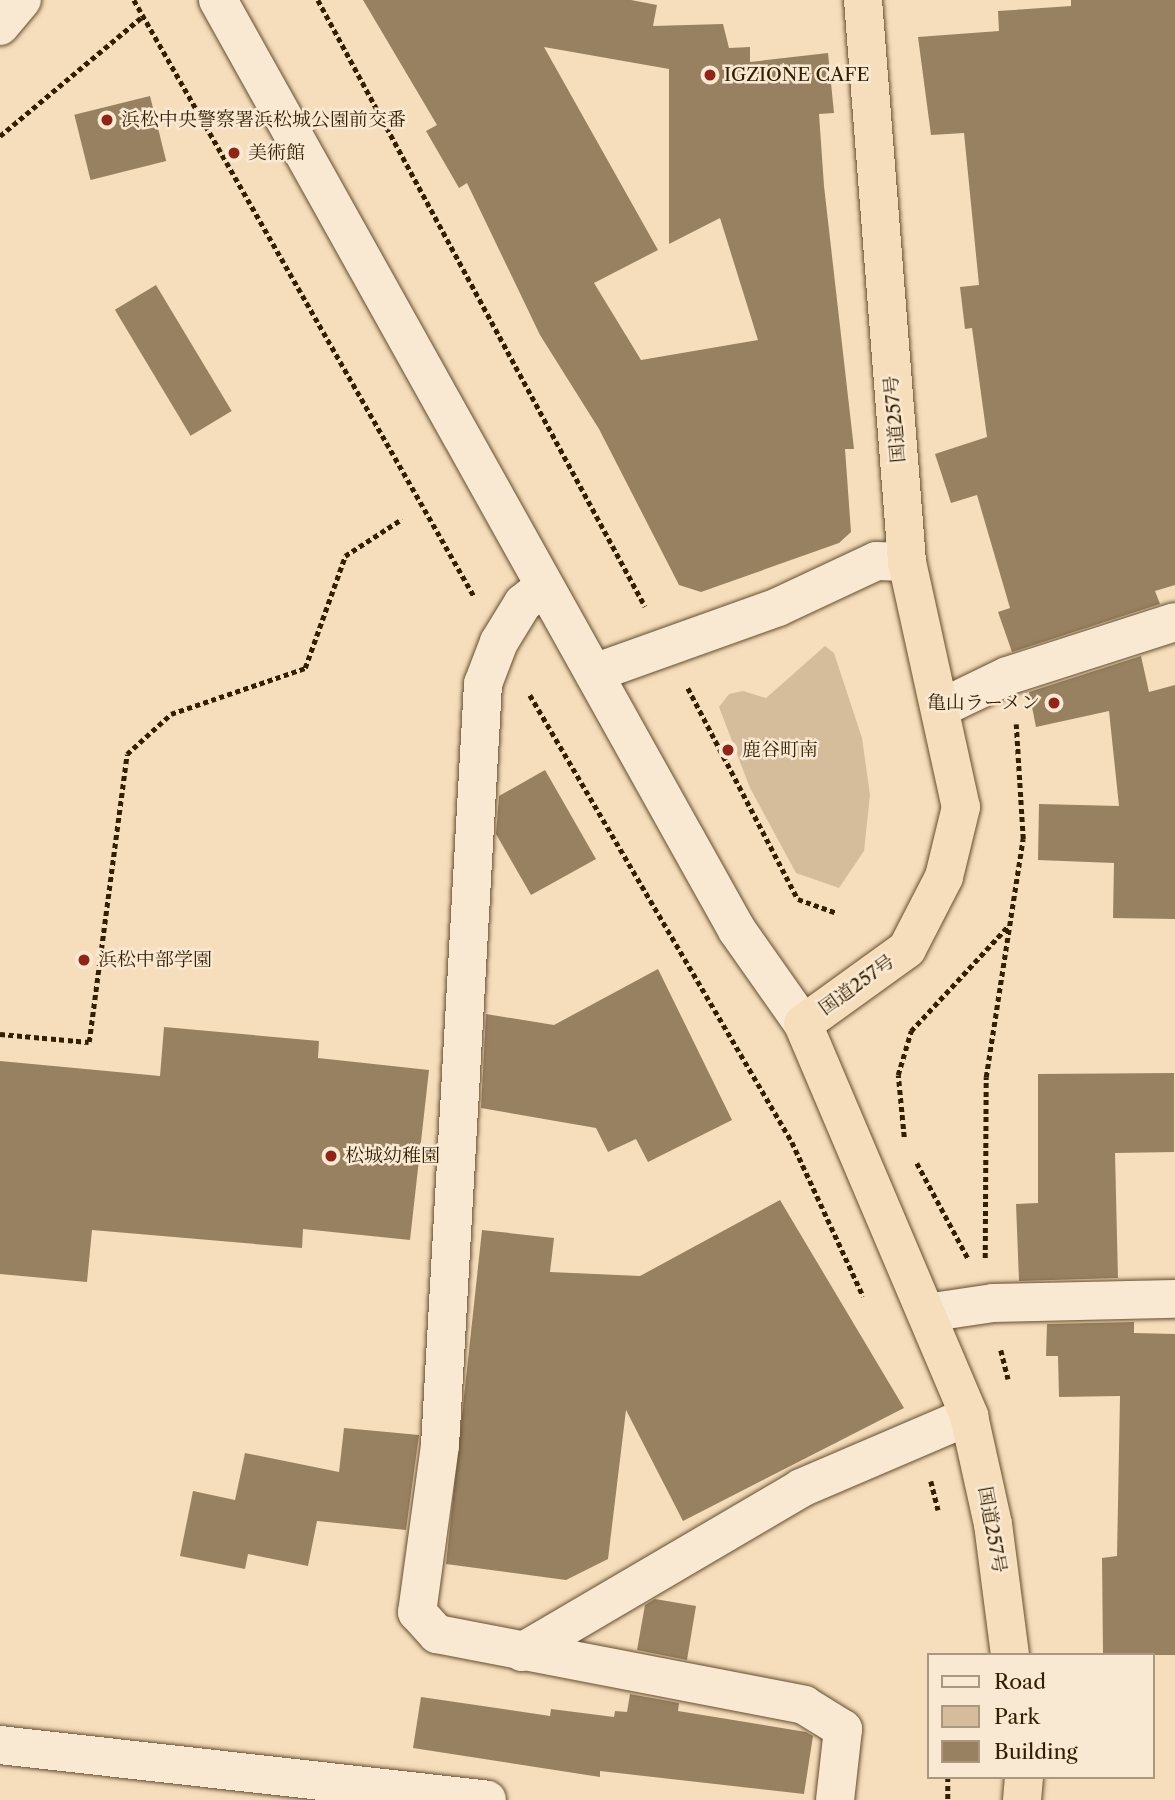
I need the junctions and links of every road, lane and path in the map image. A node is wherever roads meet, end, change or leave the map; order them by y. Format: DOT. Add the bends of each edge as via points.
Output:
graph roads {
  1 [pos="22,0"];
  2 [pos="134,0"];
  3 [pos="218,0"];
  4 [pos="318,0"];
  5 [pos="863,0"];
  6 [pos="143,16"];
  7 [pos="0,26"];
  8 [pos="0,136"];
  9 [pos="402,519"];
  10 [pos="907,562"];
  11 [pos="543,587"];
  12 [pos="641,598"];
  13 [pos="652,601"];
  14 [pos="1175,622"];
  15 [pos="499,642"];
  16 [pos="665,644"];
  17 [pos="594,673"];
  18 [pos="1007,676"];
  19 [pos="943,706"];
  20 [pos="837,913"];
  21 [pos="1009,925"];
  22 [pos="803,1024"];
  23 [pos="0,1034"];
  24 [pos="974,1268"];
  25 [pos="1175,1298"];
  26 [pos="867,1303"];
  27 [pos="993,1303"];
  28 [pos="926,1313"];
  29 [pos="969,1416"];
  30 [pos="522,1652"];
  31 [pos="1010,1653"];
  32 [pos="0,1745"];
  33 [pos="948,1779"];
  34 [pos="1024,1779"];
  35 [pos="196,1783"];
  36 [pos="486,1800"];
  37 [pos="835,1800"];
  38 [pos="948,1800"];
  39 [pos="1022,1800"];
  1 -- 7 [label="street"];
  2 -- 6 [label="path"];
  3 -- 11 [label="street"];
  4 -- 12 [label="path"];
  5 -- 10 [label="highway, 国道257号"];
  6 -- 8 [label="path"];
  6 -- 15 [label="path"];
  9 -- 23 [label="path" via="345,556 305,668 171,714 127,754 89,1042"];
  10 -- 16 [label="street" via="876,561 778,607"];
  10 -- 19 [label="highway, 国道257号"];
  11 -- 15 [label="street" via="523,603"];
  11 -- 17 [label="street"];
  12 -- 13 [label="path"];
  12 -- 16 [label="path"];
  14 -- 18 [label="street"];
  15 -- 26 [label="path" via="792,1142"];
  15 -- 30 [label="street" via="483,684 473,790 440,1445 417,1612 437,1634"];
  16 -- 17 [label="street"];
  16 -- 20 [label="path" via="798,899"];
  17 -- 22 [label="street" via="737,930"];
  18 -- 19 [label="street"];
  18 -- 21 [label="path" via="1023,761 1023,839"];
  19 -- 22 [label="highway, 国道257号" via="961,807 944,877 907,949"];
  21 -- 24 [label="path" via="911,1031 898,1074 904,1140"];
  21 -- 27 [label="path" via="986,1077 985,1260"];
  22 -- 28 [label="highway, 国道257号"];
  25 -- 27 [label="street"];
  27 -- 28 [label="street"];
  28 -- 29 [label="highway, 国道257号"];
  29 -- 30 [label="street" via="801,1488"];
  29 -- 31 [label="highway, 国道257号" via="993,1524"];
  30 -- 37 [label="street" via="804,1705 843,1729"];
  32 -- 35 [label="street"];
  33 -- 38 [label="path"];
  34 -- 39 [label="highway"];
  35 -- 36 [label="street"];
}
